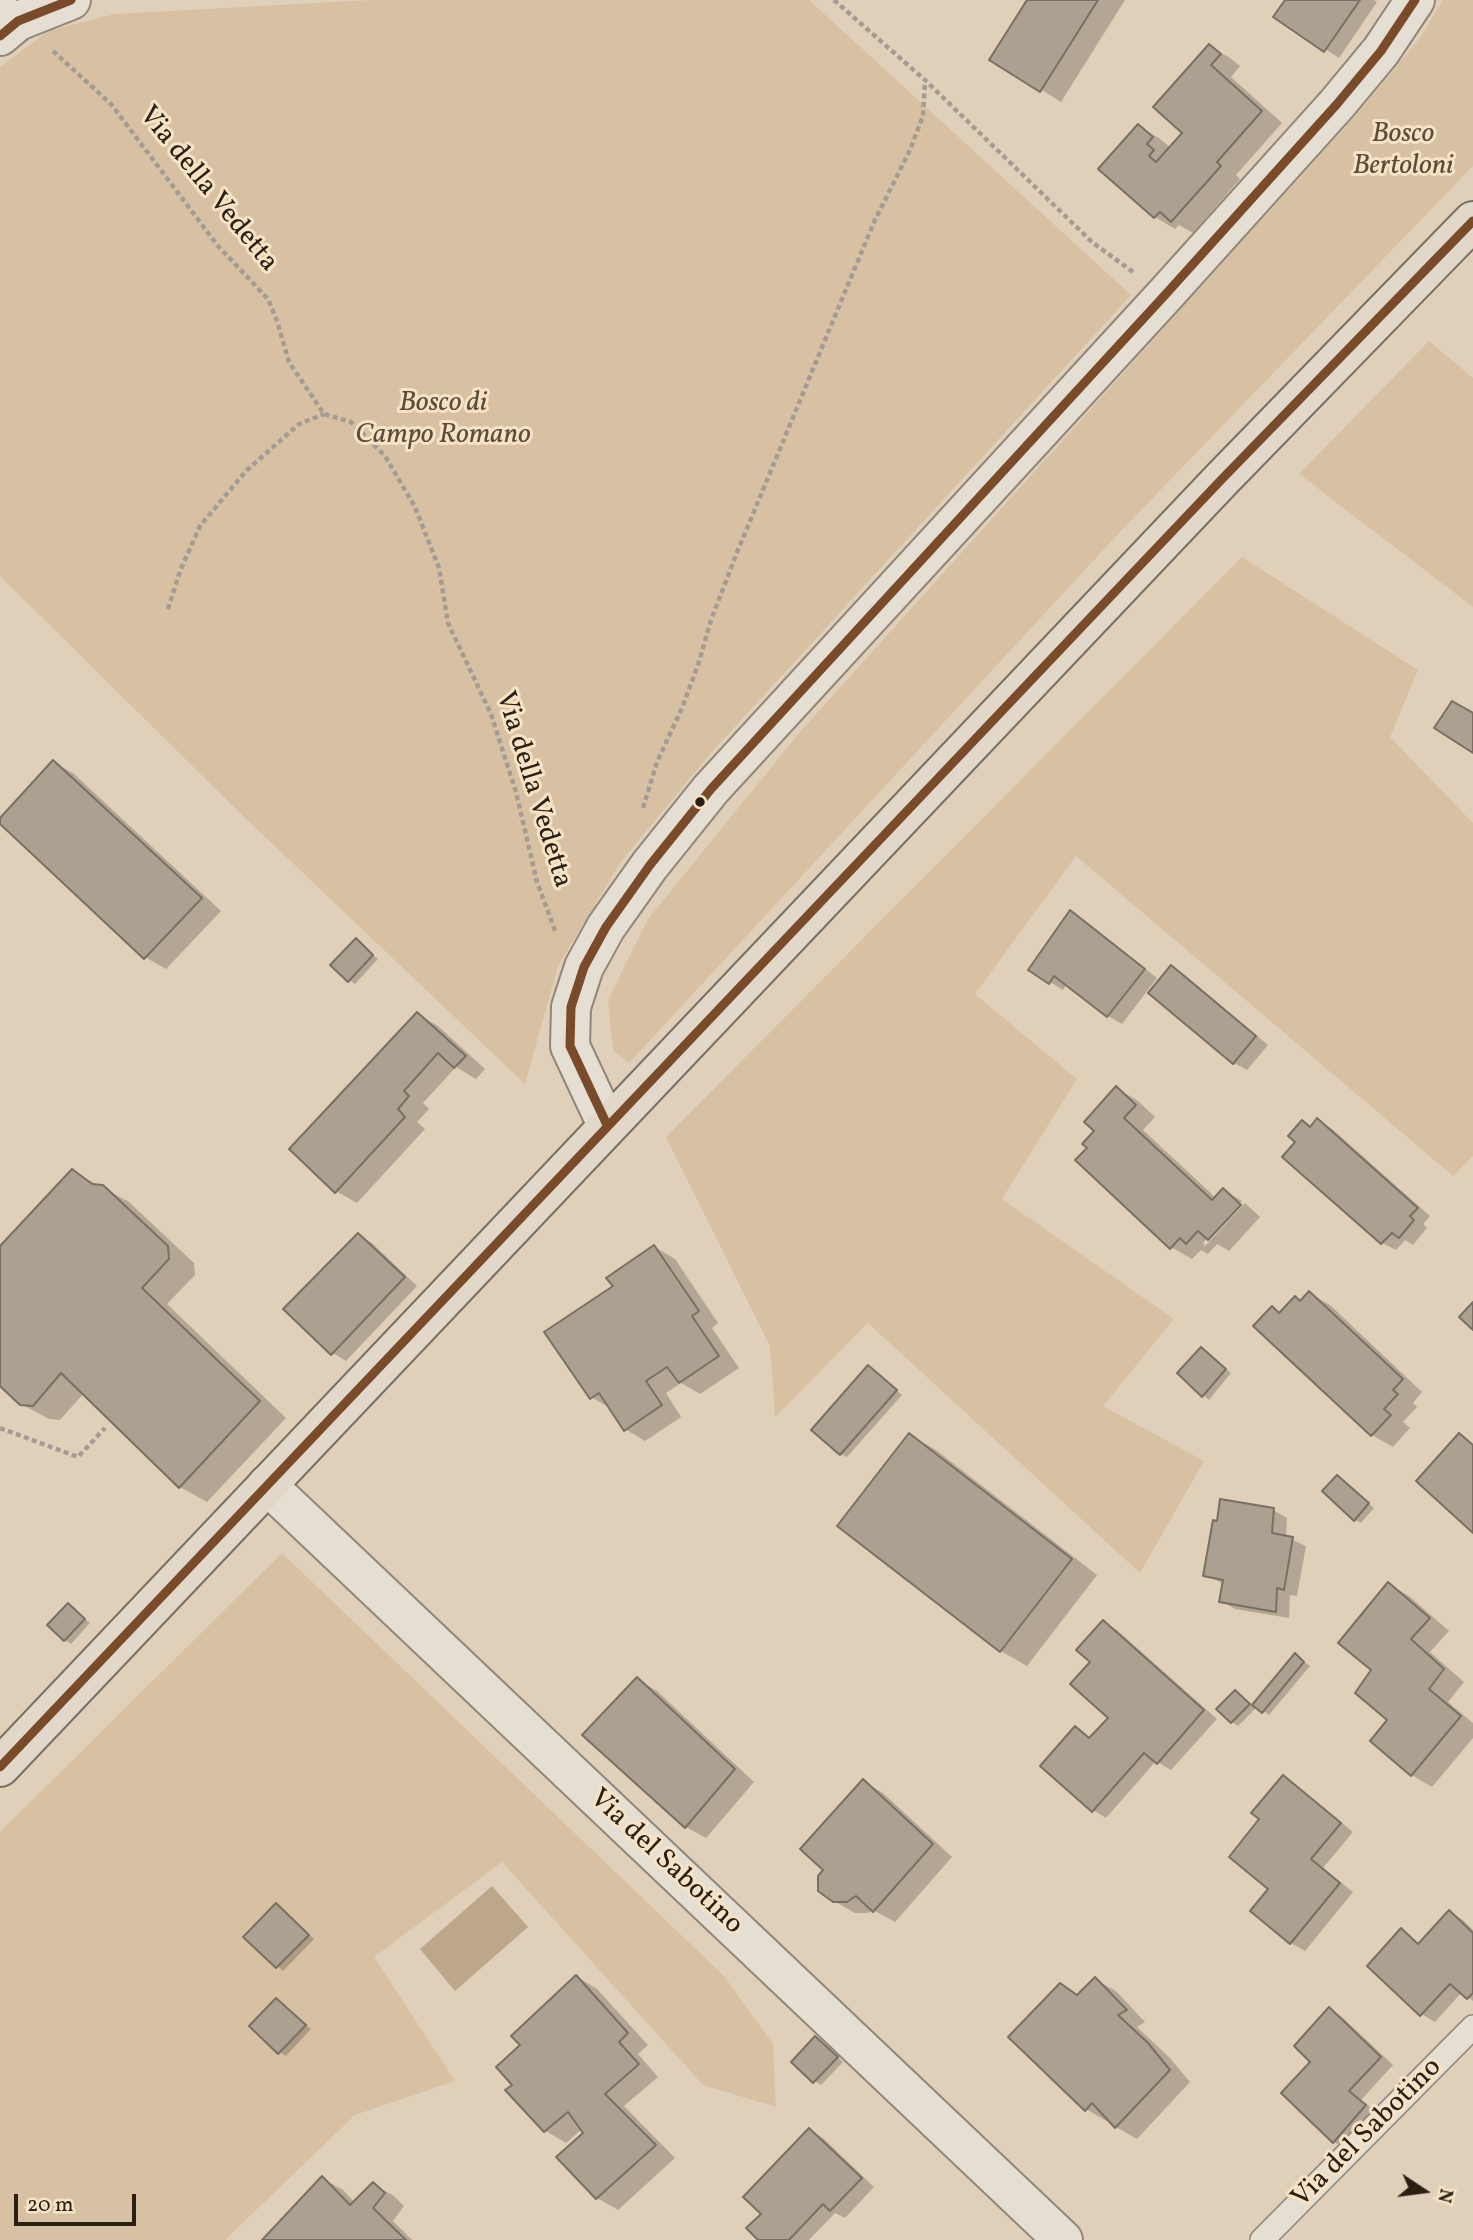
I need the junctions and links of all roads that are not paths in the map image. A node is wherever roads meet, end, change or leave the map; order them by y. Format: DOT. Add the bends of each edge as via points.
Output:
graph roads {
  1 [pos="71,0"];
  2 [pos="1415,0"];
  3 [pos="7,19"];
  4 [pos="1473,221"];
  5 [pos="607,1125"];
  6 [pos="267,1485"];
  7 [pos="4,1755"];
  8 [pos="1473,2027"];
  9 [pos="1063,2240"];
  10 [pos="1262,2240"];
  1 -- 3 [label="street"];
  2 -- 5 [label="street" via="1337,104 711,789 650,865 584,967 571,1007 570,1046"];
  4 -- 5 [label="main road"];
  5 -- 6 [label="main road"];
  6 -- 7 [label="main road"];
  6 -- 9 [label="street, Via del Sabotino"];
  8 -- 10 [label="lane, Via del Sabotino"];
}
